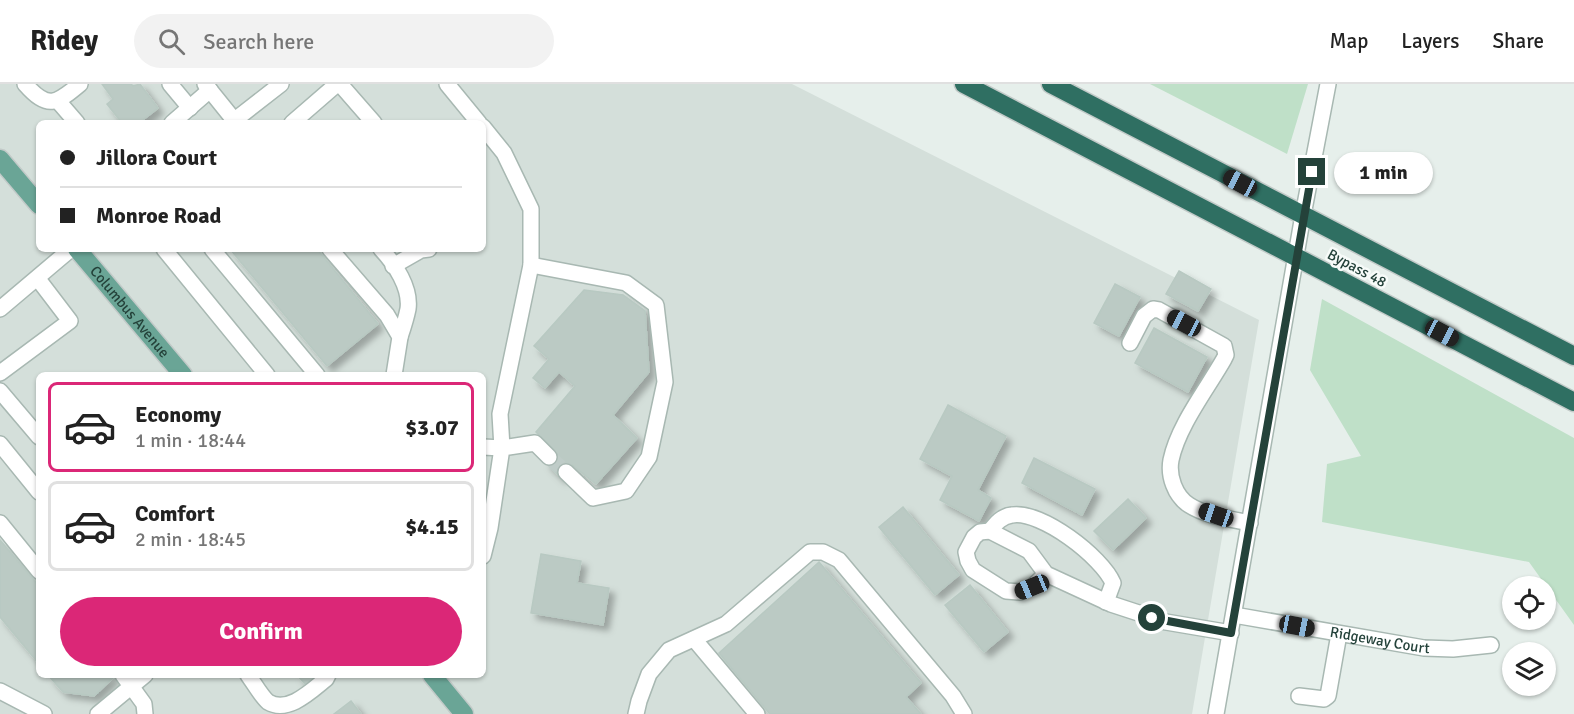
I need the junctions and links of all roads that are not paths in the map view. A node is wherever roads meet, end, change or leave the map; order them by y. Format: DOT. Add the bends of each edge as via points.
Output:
graph roads {
  1 [pos="26,84"];
  2 [pos="80,84"];
  3 [pos="170,84"];
  4 [pos="281,84"];
  5 [pos="339,84"];
  6 [pos="447,84"];
  7 [pos="964,84"];
  8 [pos="1051,84"];
  9 [pos="1329,84"];
  10 [pos="207,87"];
  11 [pos="58,101"];
  12 [pos="190,108"];
  13 [pos="74,120"];
  14 [pos="176,120"];
  15 [pos="232,120"];
  16 [pos="236,120"];
  17 [pos="296,120"];
  18 [pos="371,120"];
  19 [pos="477,120"];
  20 [pos="486,132"];
  21 [pos="0,159"];
  22 [pos="36,201"];
  23 [pos="1303,216"];
  24 [pos="68,252"];
  25 [pos="80,252"];
  26 [pos="166,252"];
  27 [pos="214,252"];
  28 [pos="333,252"];
  29 [pos="383,252"];
  30 [pos="418,252"];
  31 [pos="1296,256"];
  32 [pos="531,265"];
  33 [pos="393,266"];
  34 [pos="38,279"];
  35 [pos="0,309"];
  36 [pos="400,338"];
  37 [pos="1130,343"];
  38 [pos="1574,356"];
  39 [pos="180,372"];
  40 [pos="265,372"];
  41 [pos="314,372"];
  42 [pos="394,372"];
  43 [pos="0,373"];
  44 [pos="0,391"];
  45 [pos="1574,402"];
  46 [pos="36,433"];
  47 [pos="0,444"];
  48 [pos="486,447"];
  49 [pos="502,448"];
  50 [pos="549,457"];
  51 [pos="566,471"];
  52 [pos="36,488"];
  53 [pos="0,523"];
  54 [pos="1250,523"];
  55 [pos="990,531"];
  56 [pos="486,544"];
  57 [pos="36,567"];
  58 [pos="1046,574"];
  59 [pos="1106,602"];
  60 [pos="1234,615"];
  61 [pos="1231,633"];
  62 [pos="1339,634"];
  63 [pos="693,639"];
  64 [pos="1491,645"];
  65 [pos="250,678"];
  66 [pos="327,678"];
  67 [pos="440,679"];
  68 [pos="128,680"];
  69 [pos="0,691"];
  70 [pos="1299,696"];
  71 [pos="44,714"];
  72 [pos="98,714"];
  73 [pos="145,714"];
  74 [pos="464,714"];
  75 [pos="636,714"];
  76 [pos="757,714"];
  77 [pos="964,714"];
  78 [pos="1216,714"];
  1 -- 11 [label="street" via="40,100"];
  2 -- 11 [label="street"];
  3 -- 12 [label="street"];
  4 -- 16 [label="street"];
  5 -- 17 [label="street"];
  5 -- 18 [label="street"];
  6 -- 19 [label="street"];
  7 -- 31 [label="highway, Bypass 48"];
  8 -- 23 [label="highway, Bypass 48"];
  9 -- 23 [label="street"];
  10 -- 12 [label="street"];
  10 -- 15 [label="street"];
  11 -- 13 [label="street"];
  12 -- 14 [label="street"];
  20 -- 32 [label="street" via="504,153 531,209"];
  21 -- 22 [label="main road"];
  23 -- 31 [label="street"];
  23 -- 38 [label="highway, Bypass 48"];
  24 -- 34 [label="street"];
  25 -- 39 [label="main road, Columbus Avenue"];
  26 -- 40 [label="street"];
  27 -- 41 [label="street"];
  28 -- 36 [label="street" via="387,315"];
  29 -- 33 [label="street"];
  30 -- 33 [label="street"];
  31 -- 45 [label="highway, Bypass 48"];
  31 -- 54 [label="street"];
  32 -- 49 [label="street" via="500,414"];
  32 -- 51 [label="street" via="626,283 656,305 665,382 649,458 626,491 593,498"];
  33 -- 36 [label="street" via="406,288 408,308"];
  34 -- 35 [label="street"];
  34 -- 43 [label="street" via="70,321"];
  36 -- 42 [label="street"];
  37 -- 54 [label="street" via="1144,316 1153,309 1224,346 1224,359 1184,426 1170,471 1187,504"];
  44 -- 46 [label="street"];
  47 -- 52 [label="street"];
  48 -- 49 [label="street"];
  49 -- 50 [label="street" via="535,443"];
  49 -- 56 [label="street"];
  53 -- 57 [label="street"];
  54 -- 60 [label="street"];
  55 -- 58 [label="street" via="1029,551"];
  55 -- 58 [label="street" via="974,537 966,552 973,570 1006,591 1020,592"];
  55 -- 59 [label="street" via="998,521 1012,514 1040,522 1075,540 1110,575 1113,583"];
  58 -- 59 [label="street"];
  59 -- 61 [label="street" via="1166,622"];
  60 -- 61 [label="street"];
  60 -- 62 [label="street, Ridgeway Court"];
  61 -- 78 [label="street"];
  62 -- 64 [label="street, Ridgeway Court" via="1424,648 1453,650"];
  62 -- 70 [label="street" via="1328,696"];
  63 -- 75 [label="street" via="669,650 649,674"];
  63 -- 76 [label="street"];
  63 -- 77 [label="street" via="726,624 810,552 823,552 839,560"];
  65 -- 66 [label="street" via="268,702 279,706 291,706"];
  67 -- 74 [label="main road"];
  68 -- 72 [label="street"];
  68 -- 73 [label="street" via="144,704"];
  69 -- 71 [label="street"];
}
